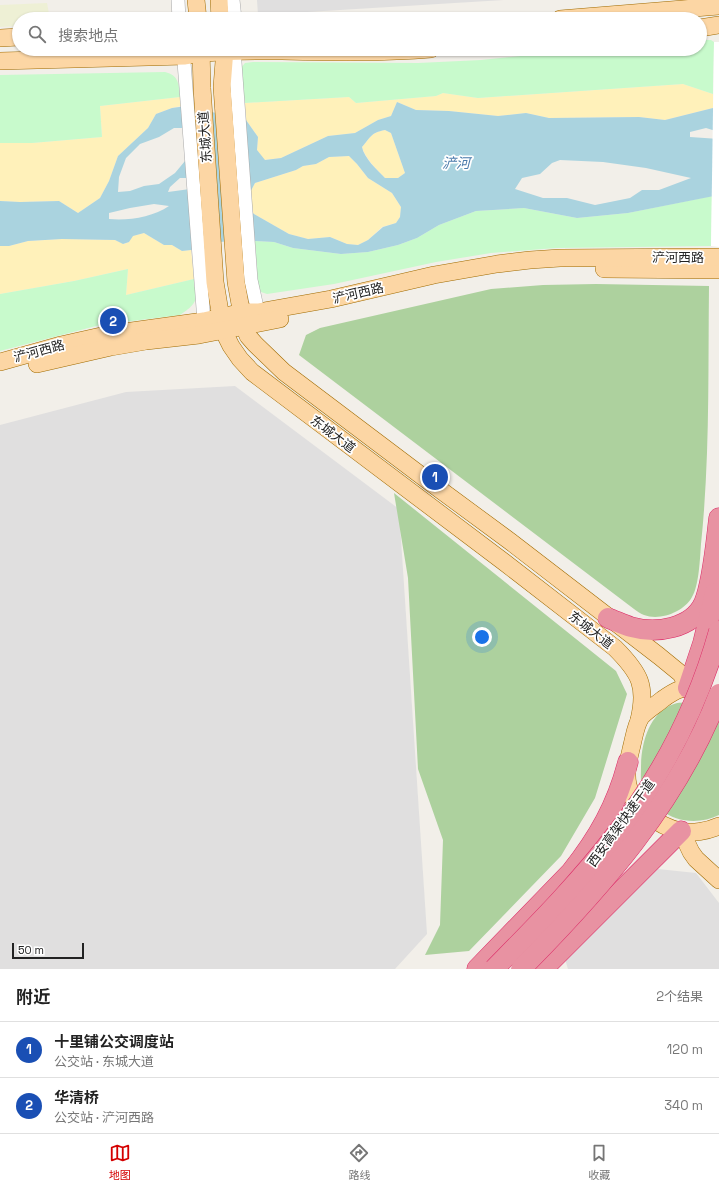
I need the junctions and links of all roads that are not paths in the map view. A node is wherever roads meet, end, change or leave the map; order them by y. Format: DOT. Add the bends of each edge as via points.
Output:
graph roads {
  1 [pos="178,0"];
  2 [pos="196,0"];
  3 [pos="219,0"];
  4 [pos="233,0"];
  5 [pos="703,4"];
  6 [pos="719,6"];
  7 [pos="179,12"];
  8 [pos="197,12"];
  9 [pos="220,12"];
  10 [pos="234,12"];
  11 [pos="627,12"];
  12 [pos="719,26"];
  13 [pos="707,27"];
  14 [pos="12,37"];
  15 [pos="0,38"];
  16 [pos="115,56"];
  17 [pos="185,56"];
  18 [pos="200,56"];
  19 [pos="229,56"];
  20 [pos="0,61"];
  21 [pos="194,89"];
  22 [pos="719,257"];
  23 [pos="719,270"];
  24 [pos="208,282"];
  25 [pos="248,317"];
  26 [pos="204,321"];
  27 [pos="222,323"];
  28 [pos="0,362"];
  29 [pos="0,373"];
  30 [pos="719,518"];
  31 [pos="719,572"];
  32 [pos="608,618"];
  33 [pos="719,631"];
  34 [pos="688,688"];
  35 [pos="719,693"];
  36 [pos="639,720"];
  37 [pos="628,762"];
  38 [pos="719,826"];
  39 [pos="681,832"];
  40 [pos="719,880"];
  41 [pos="477,969"];
  42 [pos="494,969"];
  43 [pos="521,969"];
  44 [pos="544,969"];
  1 -- 7 [label="street"];
  2 -- 8 [label="main road"];
  3 -- 9 [label="main road"];
  4 -- 10 [label="street"];
  5 -- 6 [label="main road"];
  5 -- 11 [label="main road"];
  12 -- 13 [label="main road"];
  14 -- 15 [label="main road"];
  16 -- 20 [label="main road"];
  17 -- 21 [label="street"];
  18 -- 21 [label="main road, 东城大道"];
  19 -- 25 [label="main road, 东城大道" via="243,281"];
  21 -- 24 [label="main road, 东城大道"];
  22 -- 25 [label="main road, 浐河西路" via="588,258 503,263 434,275"];
  23 -- 25 [label="main road, 浐河西路" via="574,269 509,274 446,284 348,307"];
  24 -- 26 [label="street"];
  24 -- 27 [label="main road, 东城大道"];
  25 -- 27 [label="main road, 浐河西路"];
  25 -- 32 [label="main road, 东城大道" via="248,336 284,372"];
  26 -- 27 [label="main road, 浐河西路"];
  26 -- 28 [label="main road, 浐河西路" via="110,334"];
  27 -- 29 [label="main road, 浐河西路" via="199,335 111,347"];
  27 -- 36 [label="main road, 东城大道" via="231,346 252,372 615,648 631,665 642,686 643,705"];
  30 -- 32 [label="highway" via="708,588 704,602 693,617 682,625 656,629 632,627"];
  31 -- 34 [label="highway" via="703,643"];
  32 -- 34 [label="main road, 东城大道" via="681,674"];
  33 -- 42 [label="highway, 西安高架快速干道, bridge" via="688,719 637,805 614,838 582,875"];
  34 -- 35 [label="main road" via="695,687"];
  34 -- 36 [label="main road" via="668,695"];
  35 -- 43 [label="highway, 西安高架快速干道, bridge" via="687,762 647,826 601,884"];
  36 -- 37 [label="main road, 东城大道"];
  37 -- 39 [label="main road, 东城大道" via="631,796 657,822"];
  37 -- 41 [label="highway" via="616,800 582,858"];
  38 -- 39 [label="main road"];
  39 -- 40 [label="main road" via="696,859"];
  39 -- 44 [label="highway"];
}
